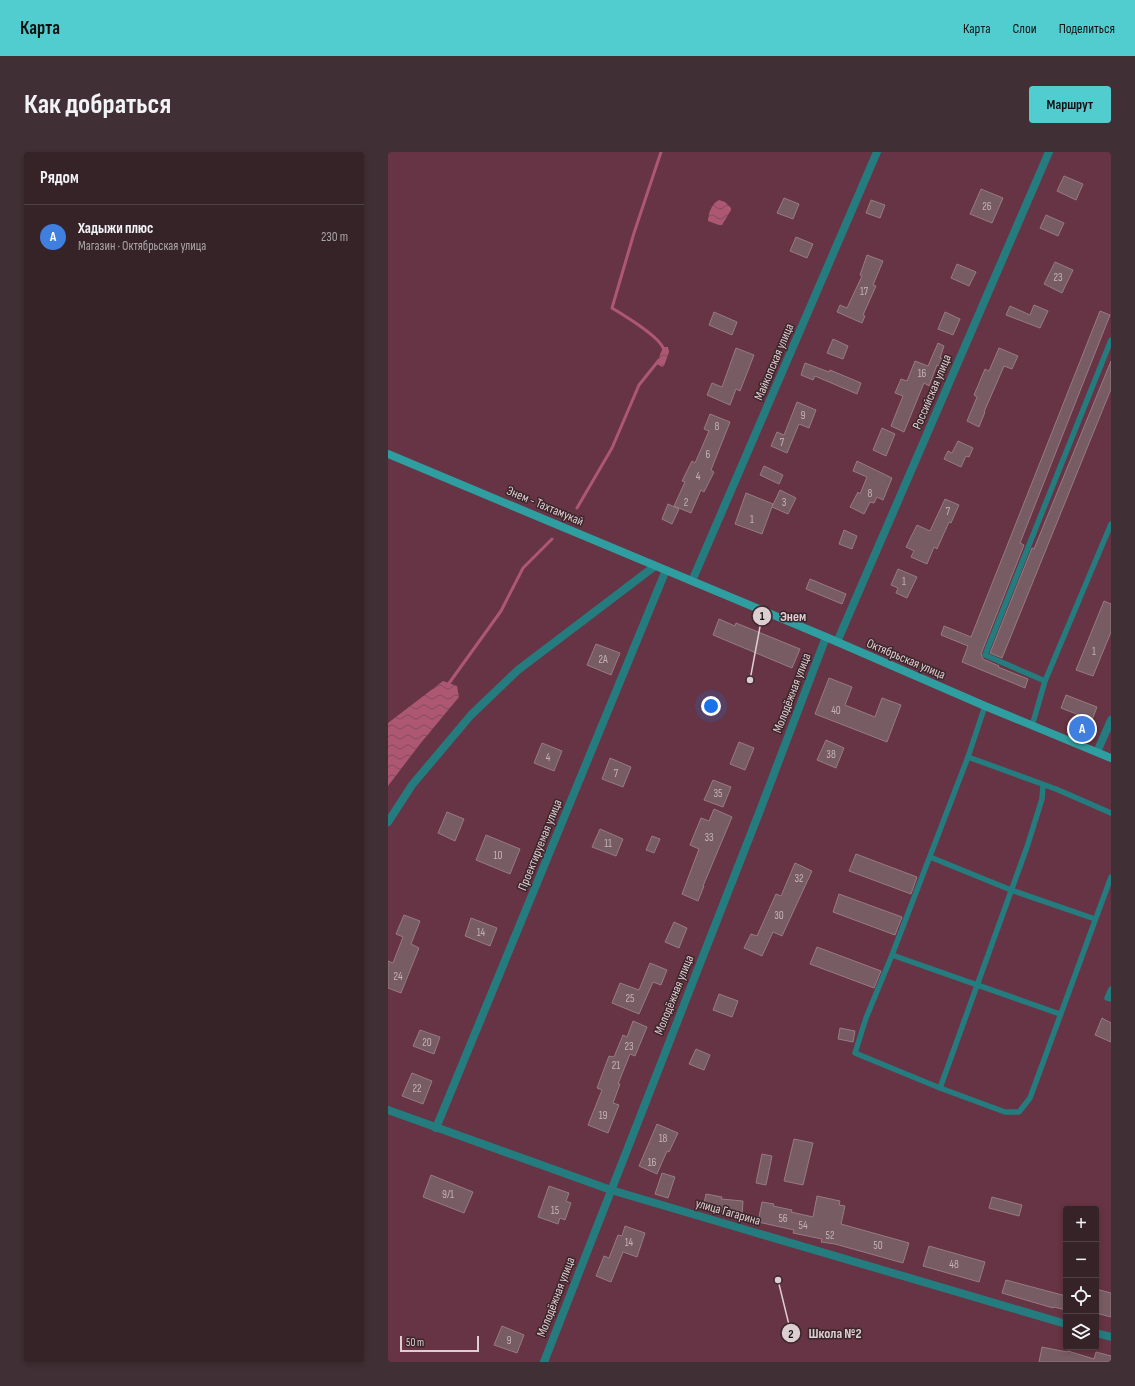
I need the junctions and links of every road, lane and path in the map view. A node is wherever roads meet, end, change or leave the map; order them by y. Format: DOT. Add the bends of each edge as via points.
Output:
graph roads {
  1 [pos="877,152"];
  2 [pos="1049,152"];
  3 [pos="1111,340"];
  4 [pos="388,454"];
  5 [pos="1111,524"];
  6 [pos="655,566"];
  7 [pos="666,570"];
  8 [pos="692,581"];
  9 [pos="826,636"];
  10 [pos="837,642"];
  11 [pos="1046,681"];
  12 [pos="985,706"];
  13 [pos="1111,720"];
  14 [pos="1032,726"];
  15 [pos="1097,752"];
  16 [pos="968,757"];
  17 [pos="1111,758"];
  18 [pos="1043,785"];
  19 [pos="1111,813"];
  20 [pos="388,822"];
  21 [pos="930,857"];
  22 [pos="1111,877"];
  23 [pos="1011,890"];
  24 [pos="1095,919"];
  25 [pos="892,956"];
  26 [pos="978,984"];
  27 [pos="1111,989"];
  28 [pos="1111,999"];
  29 [pos="1060,1014"];
  30 [pos="940,1088"];
  31 [pos="388,1110"];
  32 [pos="436,1128"];
  33 [pos="611,1190"];
  34 [pos="1063,1323"];
  35 [pos="1099,1334"];
  36 [pos="1111,1338"];
  37 [pos="544,1362"];
  1 -- 8 [label="street, Майкопская улица"];
  2 -- 10 [label="street, Российская улица"];
  3 -- 11 [label="lane" via="985,655"];
  4 -- 6 [label="main road, Энем - Тахтамукай"];
  5 -- 11 [label="lane"];
  6 -- 7 [label="main road, Энем - Тахтамукай"];
  6 -- 20 [label="street" via="518,670 472,715 422,773"];
  7 -- 8 [label="main road, Энем - Тахтамукай"];
  7 -- 32 [label="street, Проектируемая улица"];
  8 -- 9 [label="main road, Октябрьская улица"];
  9 -- 10 [label="main road, Октябрьская улица"];
  9 -- 33 [label="street, Молодёжная улица"];
  10 -- 12 [label="main road, Октябрьская улица"];
  11 -- 14 [label="lane"];
  12 -- 14 [label="main road, Октябрьская улица"];
  12 -- 16 [label="lane"];
  13 -- 15 [label="street"];
  14 -- 15 [label="main road, Октябрьская улица"];
  15 -- 17 [label="main road, Октябрьская улица"];
  16 -- 18 [label="lane"];
  16 -- 21 [label="lane"];
  18 -- 19 [label="lane"];
  18 -- 23 [label="lane" via="1042,800"];
  21 -- 23 [label="lane"];
  21 -- 25 [label="lane"];
  22 -- 24 [label="lane"];
  23 -- 24 [label="lane"];
  23 -- 26 [label="lane"];
  24 -- 29 [label="lane"];
  25 -- 26 [label="lane"];
  25 -- 30 [label="lane" via="866,1018 855,1053"];
  26 -- 29 [label="lane"];
  26 -- 30 [label="lane"];
  27 -- 28 [label="lane" via="1107,998"];
  29 -- 30 [label="lane" via="1030,1098 1019,1112 1004,1112"];
  31 -- 32 [label="street, улица Гагарина"];
  32 -- 33 [label="street, улица Гагарина"];
  33 -- 34 [label="street, улица Гагарина"];
  33 -- 37 [label="street, Молодёжная улица"];
  35 -- 36 [label="street"];
}
